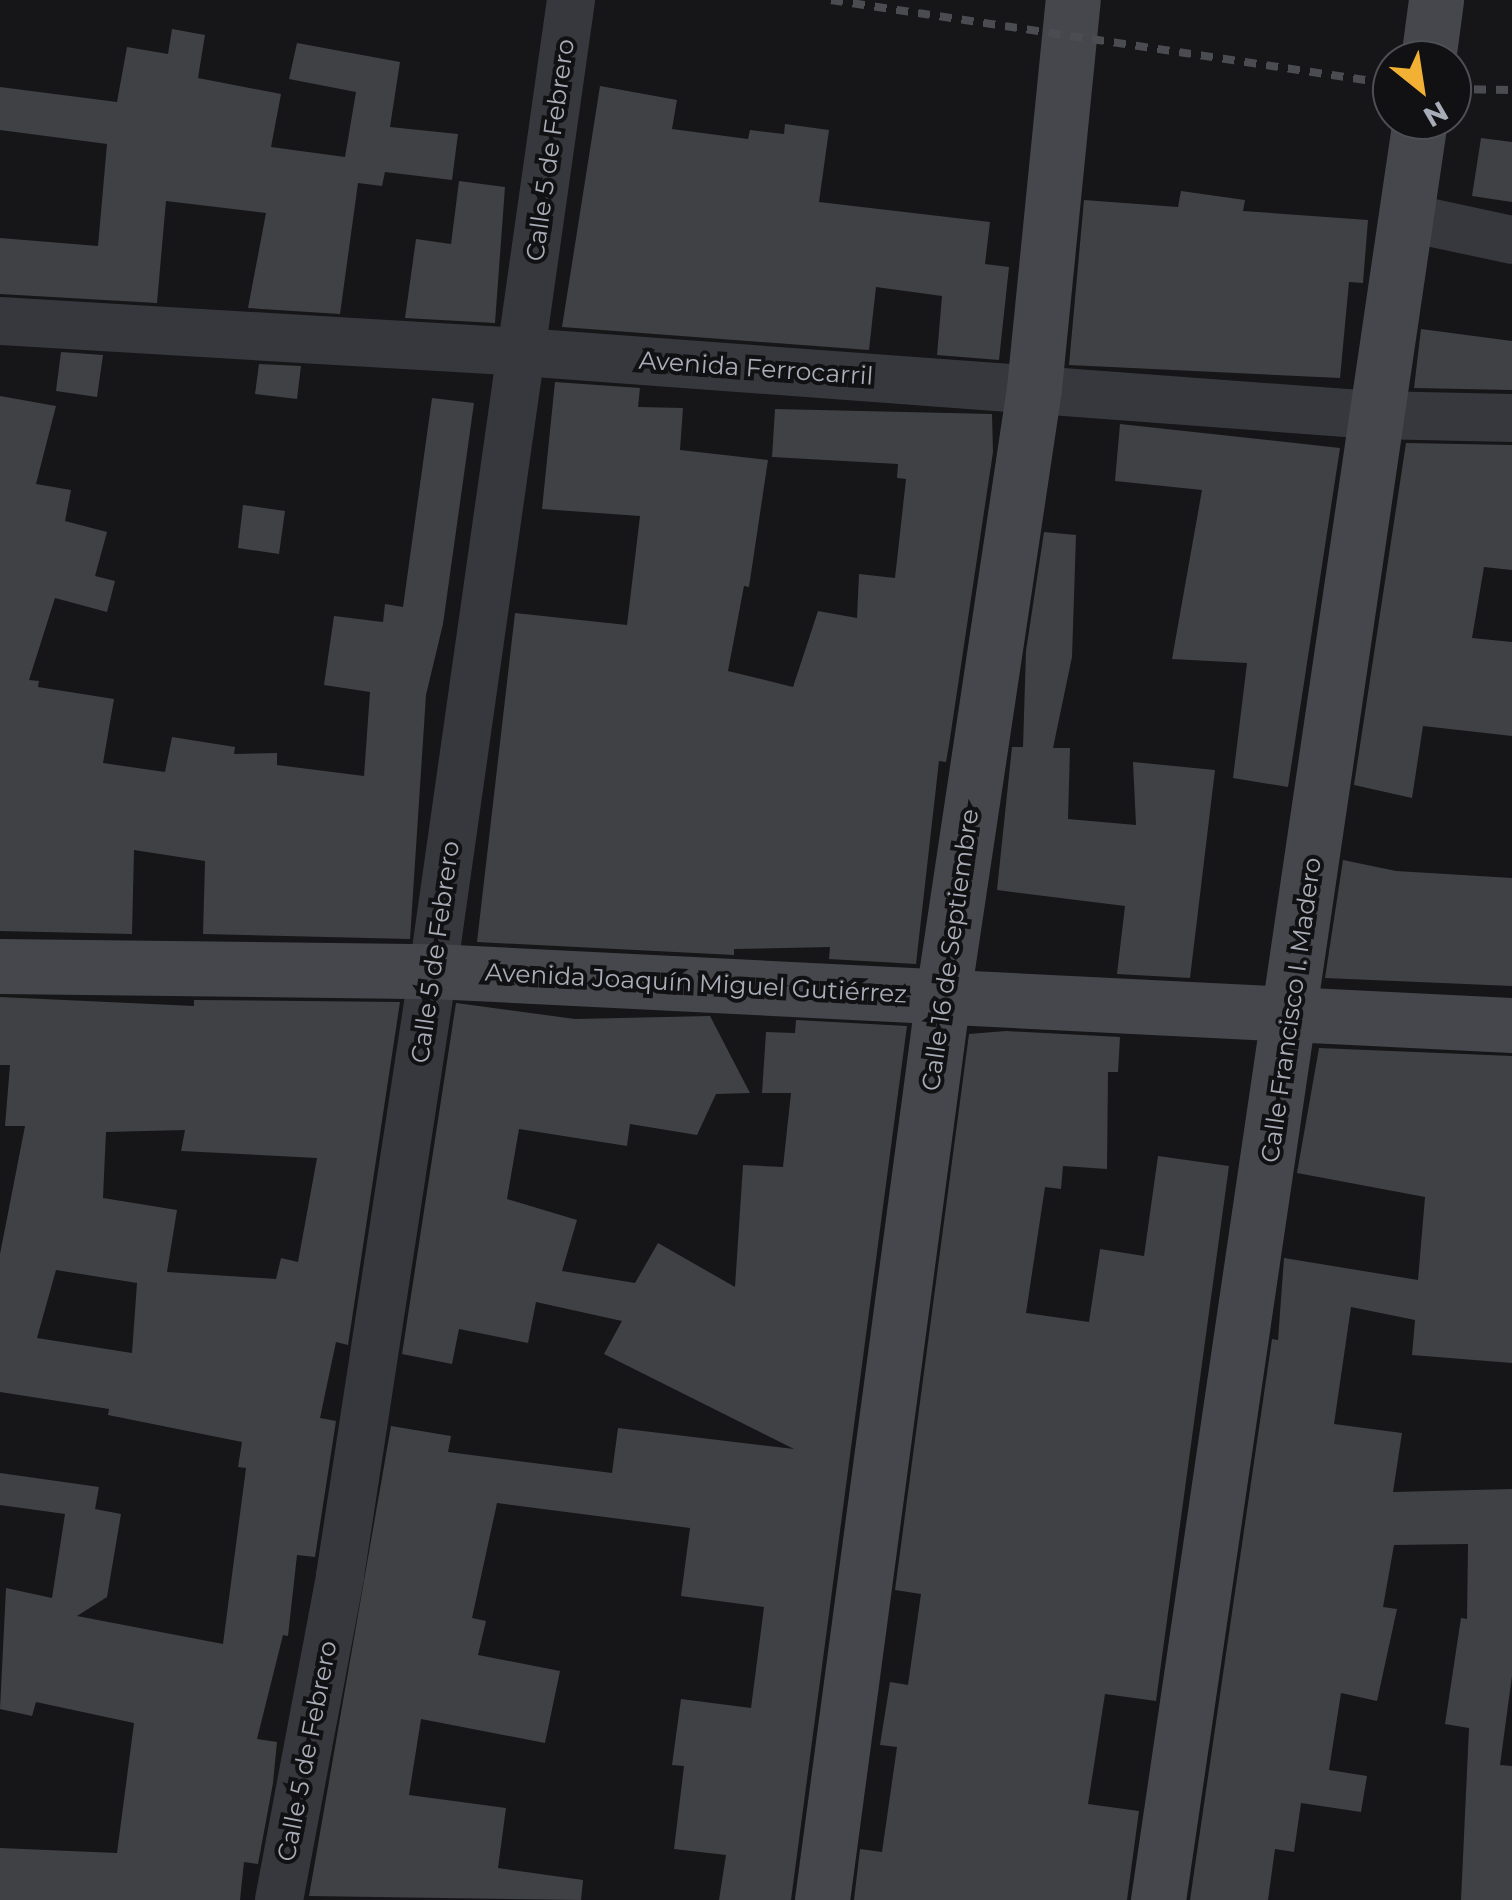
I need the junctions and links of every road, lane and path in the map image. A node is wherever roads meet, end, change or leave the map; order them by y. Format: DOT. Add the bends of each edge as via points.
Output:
graph roads {
  1 [pos="572,0"];
  2 [pos="1073,0"];
  3 [pos="1436,0"];
  4 [pos="1431,40"];
  5 [pos="1417,140"];
  6 [pos="1406,218"];
  7 [pos="1512,240"];
  8 [pos="0,321"];
  9 [pos="522,352"];
  10 [pos="1034,388"];
  11 [pos="1374,415"];
  12 [pos="1512,418"];
  13 [pos="0,966"];
  14 [pos="433,971"];
  15 [pos="943,995"];
  16 [pos="1292,1012"];
  17 [pos="1512,1025"];
  18 [pos="280,1900"];
  19 [pos="822,1900"];
  20 [pos="1158,1900"];
  1 -- 9 [label="street, Calle 5 de Febrero"];
  2 -- 10 [label="main road, Calle 16 de Septiembre"];
  3 -- 4 [label="main road"];
  5 -- 6 [label="main road, Calle Francisco I. Madero"];
  6 -- 7 [label="street"];
  6 -- 11 [label="main road, Calle Francisco I. Madero"];
  8 -- 9 [label="street, Avenida Ferrocarril"];
  9 -- 10 [label="street, Avenida Ferrocarril"];
  9 -- 14 [label="street, Calle 5 de Febrero"];
  10 -- 11 [label="street, Avenida Ferrocarril"];
  10 -- 15 [label="main road, Calle 16 de Septiembre"];
  11 -- 12 [label="street, Avenida Ferrocarril"];
  11 -- 16 [label="main road, Calle Francisco I. Madero"];
  13 -- 14 [label="main road, Avenida Joaquín Miguel Gutiérrez"];
  14 -- 15 [label="main road, Avenida Joaquín Miguel Gutiérrez"];
  14 -- 18 [label="street, Calle 5 de Febrero" via="340,1576"];
  15 -- 16 [label="main road, Avenida Joaquín Miguel Gutiérrez"];
  15 -- 19 [label="main road, Calle 16 de Septiembre"];
  16 -- 17 [label="main road, Avenida Joaquín Miguel Gutiérrez"];
  16 -- 20 [label="main road, Calle Francisco I. Madero"];
}
